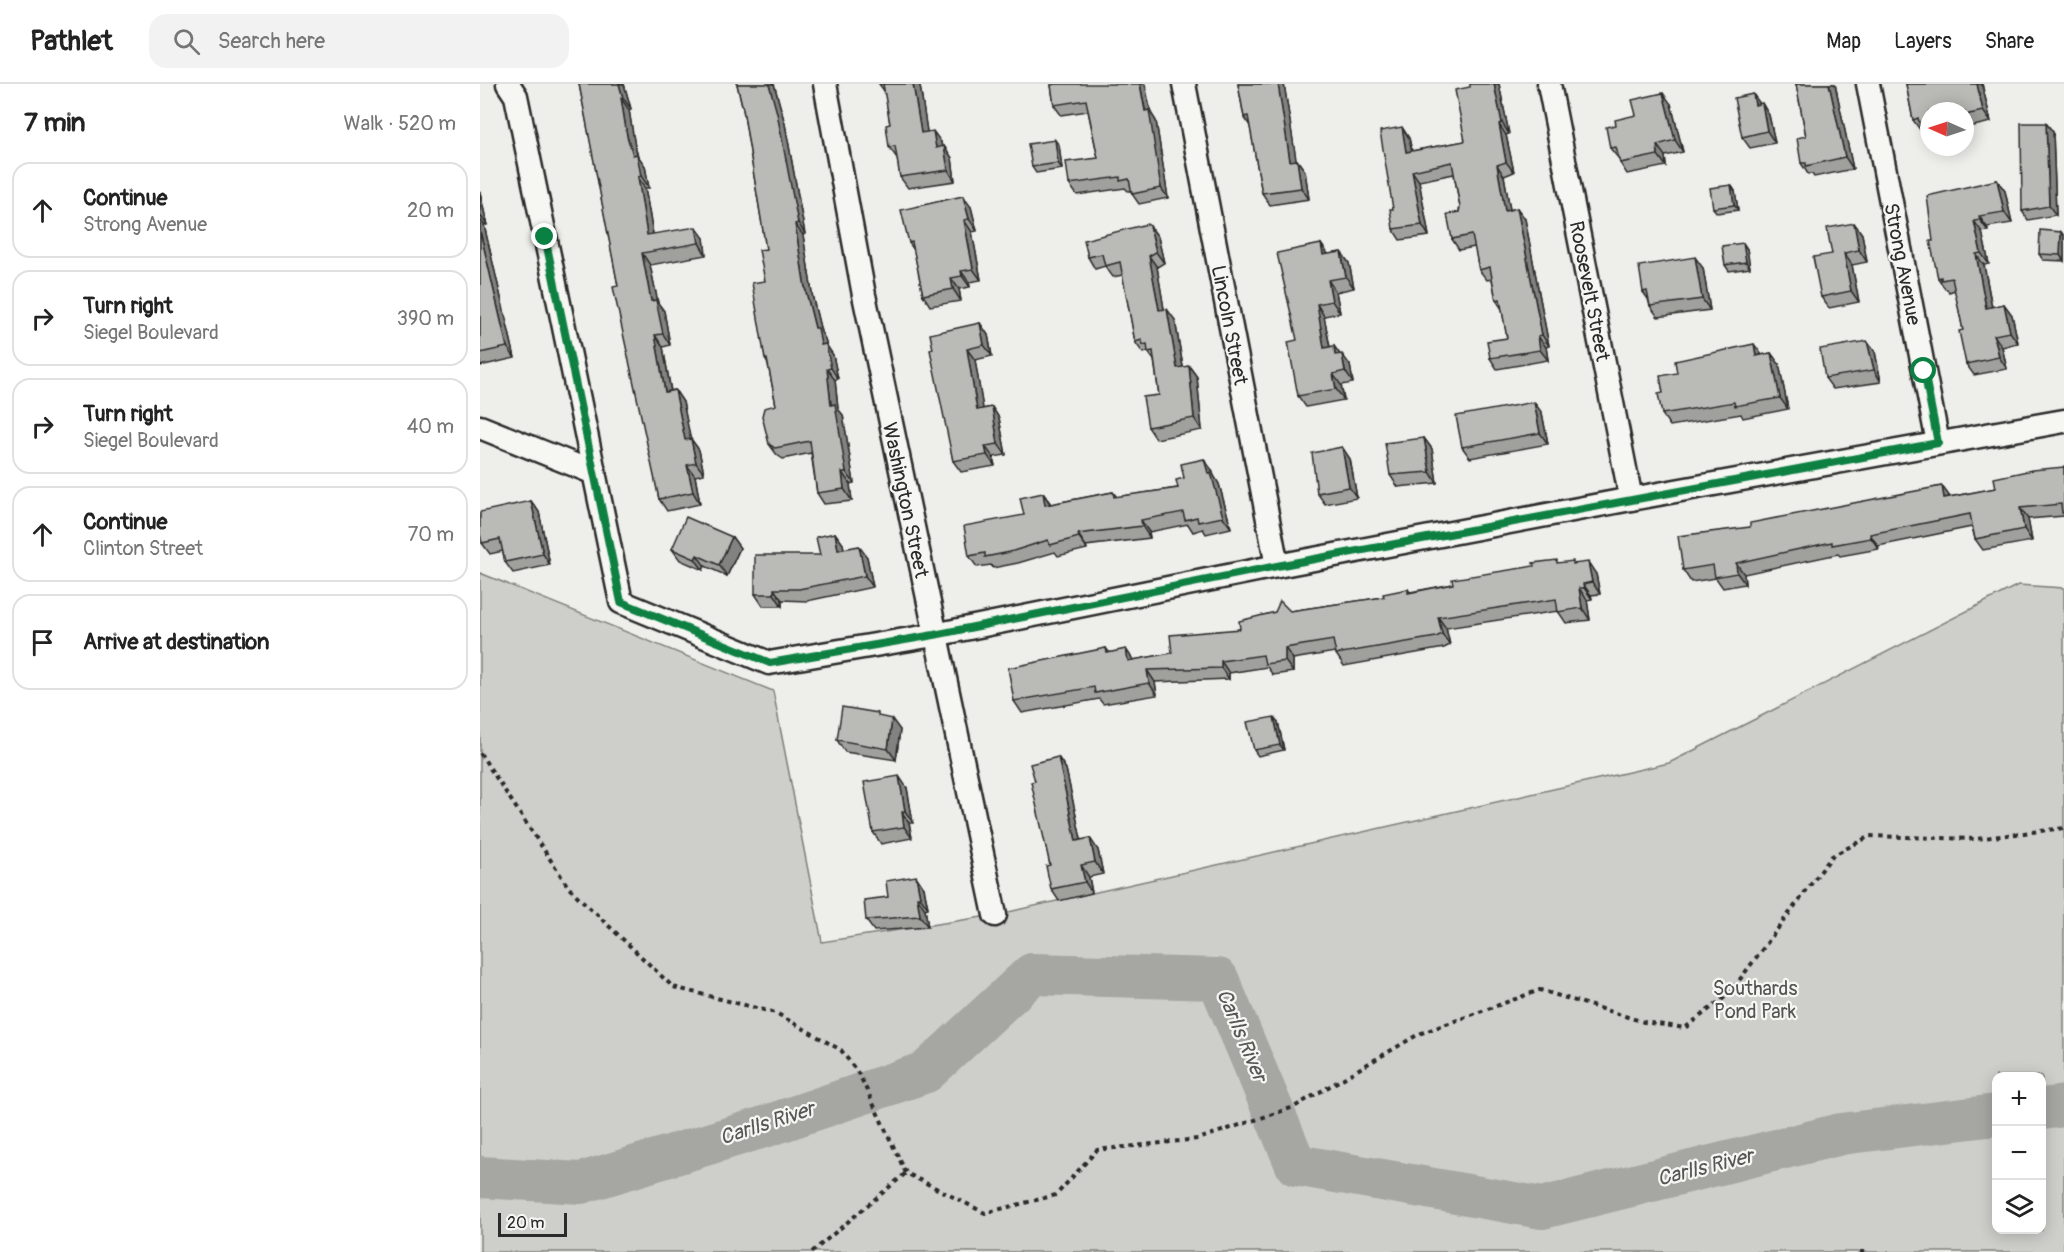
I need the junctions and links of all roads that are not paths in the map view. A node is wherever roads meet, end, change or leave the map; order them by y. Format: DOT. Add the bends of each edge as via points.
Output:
graph roads {
  1 [pos="508,84"];
  2 [pos="825,84"];
  3 [pos="1184,84"];
  4 [pos="1549,84"];
  5 [pos="1868,84"];
  6 [pos="2064,421"];
  7 [pos="480,427"];
  8 [pos="1938,443"];
  9 [pos="592,472"];
  10 [pos="1631,499"];
  11 [pos="1277,566"];
  12 [pos="934,635"];
  13 [pos="995,915"];
  1 -- 9 [label="street" via="516,96"];
  2 -- 12 [label="street, Washington Street"];
  3 -- 11 [label="street, Lincoln Street"];
  4 -- 10 [label="street, Roosevelt Street"];
  5 -- 8 [label="street, Strong Avenue"];
  6 -- 8 [label="street"];
  7 -- 9 [label="street"];
  8 -- 10 [label="street"];
  9 -- 12 [label="street" via="621,602 770,663"];
  10 -- 11 [label="street"];
  11 -- 12 [label="street"];
  12 -- 13 [label="street, Washington Street"];
}
